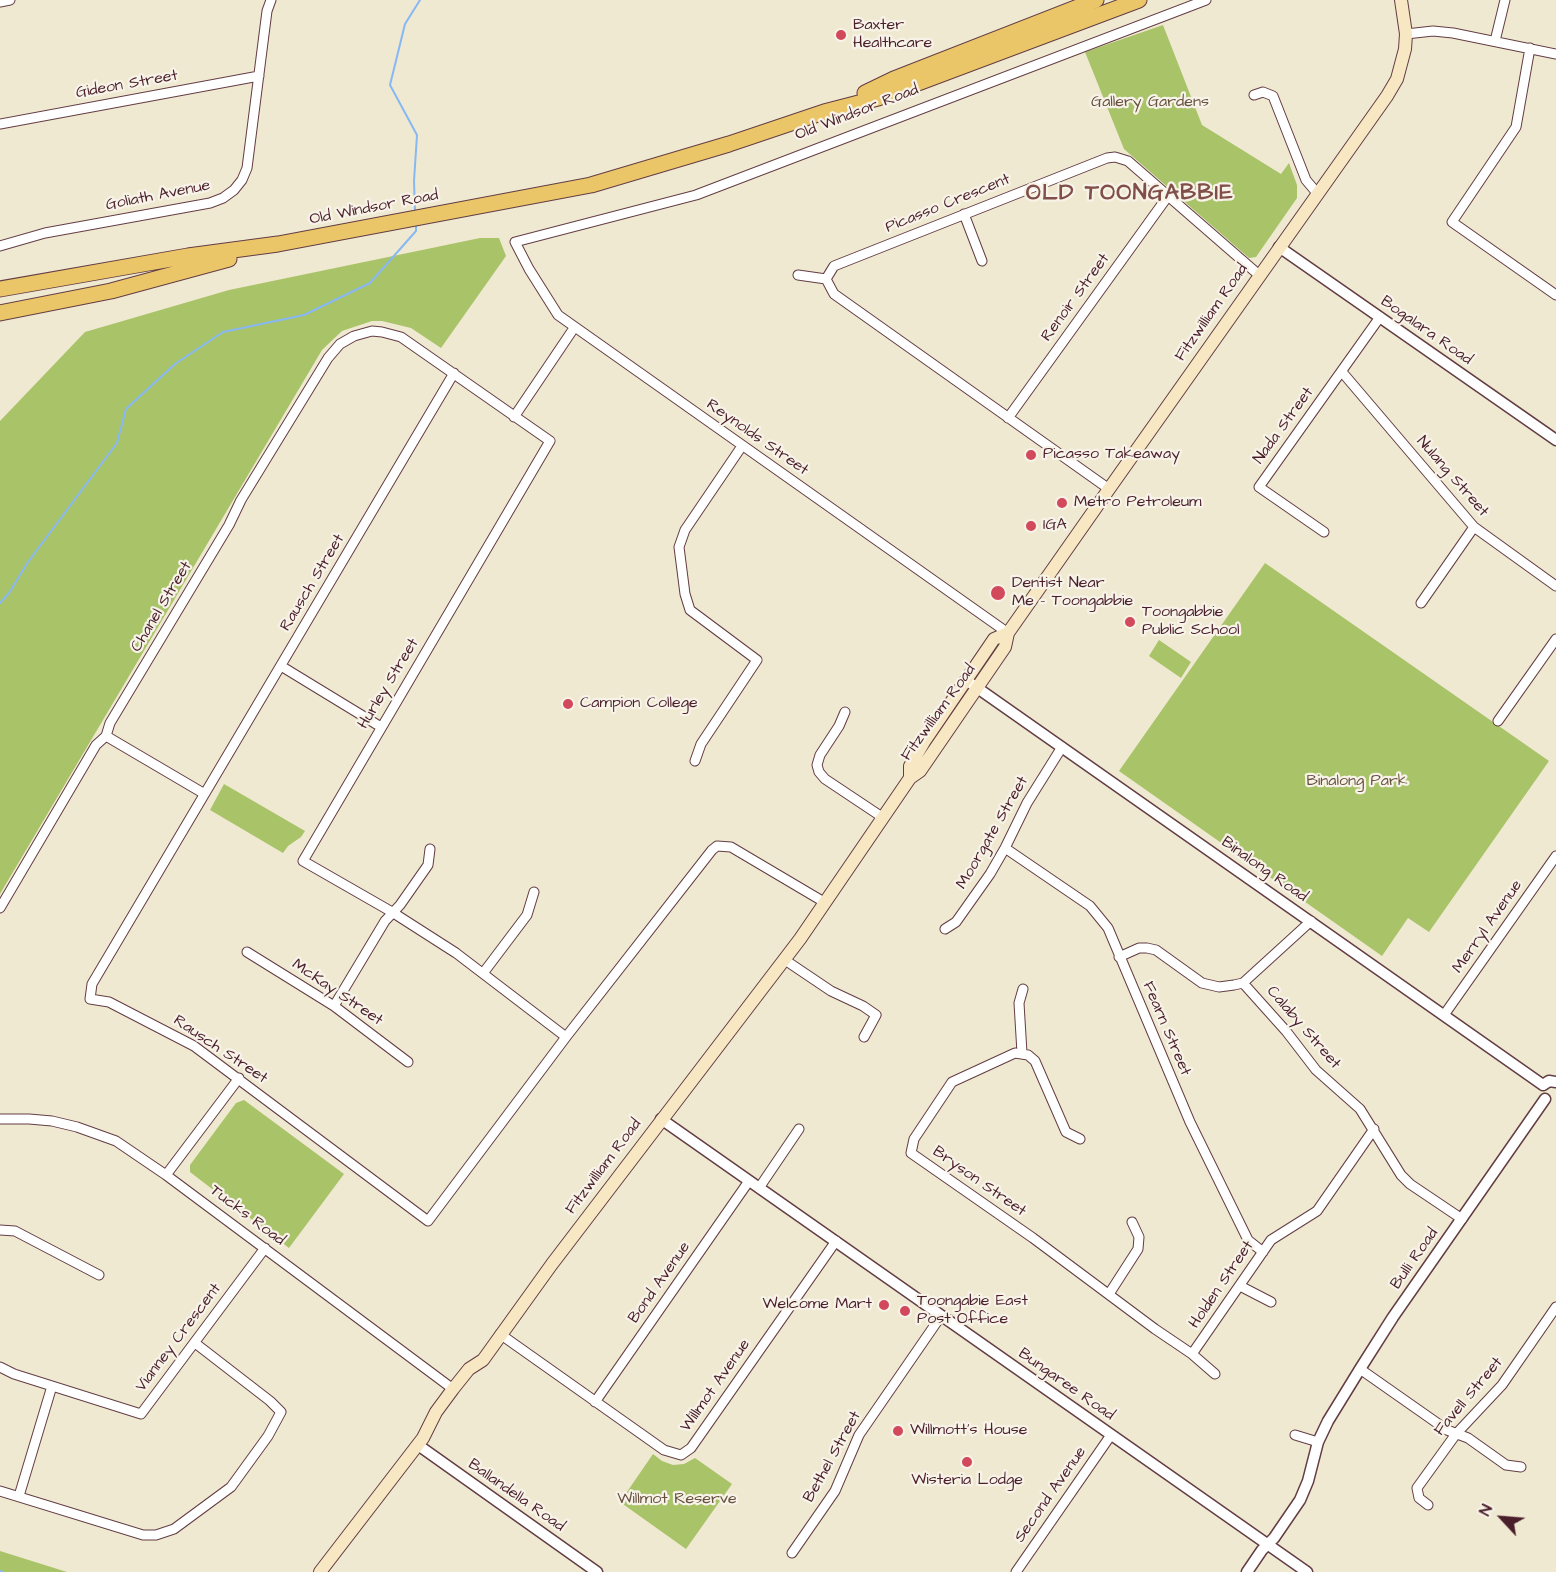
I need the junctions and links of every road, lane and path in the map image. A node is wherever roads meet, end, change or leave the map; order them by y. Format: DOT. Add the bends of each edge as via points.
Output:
graph roads {
  1 [pos="10,0"];
  2 [pos="271,0"];
  3 [pos="1096,0"];
  4 [pos="1139,0"];
  5 [pos="1206,0"];
  6 [pos="1401,0"];
  7 [pos="1505,0"];
  8 [pos="0,2"];
  9 [pos="1406,34"];
  10 [pos="1495,41"];
  11 [pos="1530,48"];
  12 [pos="1556,54"];
  13 [pos="259,76"];
  14 [pos="1254,94"];
  15 [pos="824,112"];
  16 [pos="0,124"];
  17 [pos="1317,193"];
  18 [pos="1168,196"];
  19 [pos="964,214"];
  20 [pos="515,242"];
  21 [pos="278,244"];
  22 [pos="0,246"];
  23 [pos="1279,247"];
  24 [pos="982,261"];
  25 [pos="798,275"];
  26 [pos="1259,275"];
  27 [pos="826,279"];
  28 [pos="0,289"];
  29 [pos="1556,295"];
  30 [pos="0,313"];
  31 [pos="1380,317"];
  32 [pos="574,328"];
  33 [pos="362,333"];
  34 [pos="1342,372"];
  35 [pos="454,373"];
  36 [pos="514,417"];
  37 [pos="1008,418"];
  38 [pos="1556,440"];
  39 [pos="742,446"];
  40 [pos="1109,489"];
  41 [pos="1474,527"];
  42 [pos="1324,532"];
  43 [pos="1556,586"];
  44 [pos="1421,603"];
  45 [pos="1008,633"];
  46 [pos="1556,639"];
  47 [pos="281,666"];
  48 [pos="966,680"];
  49 [pos="977,688"];
  50 [pos="845,712"];
  51 [pos="1498,721"];
  52 [pos="381,727"];
  53 [pos="106,736"];
  54 [pos="1062,747"];
  55 [pos="696,761"];
  56 [pos="910,778"];
  57 [pos="203,794"];
  58 [pos="882,817"];
  59 [pos="1005,848"];
  60 [pos="430,849"];
  61 [pos="1556,856"];
  62 [pos="534,892"];
  63 [pos="824,902"];
  64 [pos="0,908"];
  65 [pos="393,912"];
  66 [pos="1311,921"];
  67 [pos="945,929"];
  68 [pos="247,952"];
  69 [pos="1119,957"];
  70 [pos="785,960"];
  71 [pos="483,972"];
  72 [pos="1243,983"];
  73 [pos="1023,989"];
  74 [pos="334,1006"];
  75 [pos="1444,1015"];
  76 [pos="566,1037"];
  77 [pos="864,1037"];
  78 [pos="1022,1053"];
  79 [pos="408,1062"];
  80 [pos="239,1078"];
  81 [pos="1556,1082"];
  82 [pos="1544,1085"];
  83 [pos="1551,1099"];
  84 [pos="0,1119"];
  85 [pos="661,1119"];
  86 [pos="1374,1129"];
  87 [pos="799,1130"];
  88 [pos="1080,1139"];
  89 [pos="166,1175"];
  90 [pos="749,1181"];
  91 [pos="759,1188"];
  92 [pos="1462,1219"];
  93 [pos="1132,1222"];
  94 [pos="0,1230"];
  95 [pos="836,1241"];
  96 [pos="265,1248"];
  97 [pos="1263,1252"];
  98 [pos="99,1275"];
  99 [pos="1240,1286"];
  100 [pos="1108,1294"];
  101 [pos="1271,1302"];
  102 [pos="1556,1307"];
  103 [pos="941,1316"];
  104 [pos="500,1334"];
  105 [pos="195,1343"];
  106 [pos="1192,1354"];
  107 [pos="0,1367"];
  108 [pos="1360,1369"];
  109 [pos="1215,1374"];
  110 [pos="52,1386"];
  111 [pos="453,1389"];
  112 [pos="595,1402"];
  113 [pos="1456,1434"];
  114 [pos="1111,1435"];
  115 [pos="1295,1435"];
  116 [pos="1318,1442"];
  117 [pos="418,1445"];
  118 [pos="1521,1467"];
  119 [pos="0,1491"];
  120 [pos="19,1496"];
  121 [pos="1428,1505"];
  122 [pos="1268,1544"];
  123 [pos="792,1553"];
  124 [pos="321,1572"];
  125 [pos="597,1572"];
  126 [pos="1016,1572"];
  127 [pos="1247,1572"];
  128 [pos="1307,1572"];
  1 -- 8 [label="street"];
  2 -- 13 [label="street, Goliath Avenue"];
  3 -- 15 [label="highway, Old Windsor Road" via="894,79"];
  4 -- 15 [label="highway, Old Windsor Road" via="878,98"];
  5 -- 20 [label="street, Old Windsor Road" via="696,195"];
  6 -- 9 [label="main road, Fitzwilliam Road"];
  7 -- 10 [label="street"];
  9 -- 10 [label="street" via="1442,31"];
  9 -- 17 [label="main road, Fitzwilliam Road" via="1402,63 1392,88"];
  10 -- 11 [label="street"];
  11 -- 12 [label="street"];
  11 -- 29 [label="street" via="1516,127 1452,222"];
  13 -- 16 [label="street, Gideon Street"];
  13 -- 22 [label="street, Goliath Avenue" via="247,168 242,180 224,198 45,233"];
  14 -- 17 [label="street" via="1273,96 1306,180"];
  15 -- 21 [label="highway, Old Windsor Road" via="591,185"];
  17 -- 23 [label="main road, Fitzwilliam Road"];
  18 -- 19 [label="street, Picasso Crescent" via="1128,161 1115,157"];
  18 -- 26 [label="street, Picasso Crescent"];
  18 -- 37 [label="street, Renoir Street"];
  19 -- 24 [label="street"];
  19 -- 27 [label="street, Picasso Crescent" via="834,266"];
  20 -- 32 [label="street, Reynolds Street" via="558,315"];
  21 -- 28 [label="highway, Old Windsor Road"];
  21 -- 30 [label="highway, Old Windsor Road" via="111,291"];
  23 -- 26 [label="main road, Fitzwilliam Road"];
  23 -- 31 [label="street, Bogalara Road"];
  25 -- 27 [label="street"];
  26 -- 40 [label="main road, Fitzwilliam Road"];
  27 -- 37 [label="street" via="834,294"];
  31 -- 34 [label="street, Nada Street"];
  31 -- 38 [label="street, Bogalara Road"];
  32 -- 36 [label="street"];
  32 -- 39 [label="street, Reynolds Street"];
  33 -- 35 [label="street, Hurley Street" via="382,332 401,337"];
  33 -- 53 [label="street, Chanel Street" via="340,344 328,358 110,723"];
  34 -- 41 [label="street, Nulang Street"];
  34 -- 42 [label="street, Nada Street" via="1259,487"];
  35 -- 36 [label="street, Hurley Street"];
  35 -- 47 [label="street, Rausch Street"];
  36 -- 52 [label="street, Hurley Street" via="550,441"];
  37 -- 40 [label="street"];
  39 -- 45 [label="street, Reynolds Street"];
  39 -- 55 [label="street" via="685,530 679,546 690,610 757,660 701,744"];
  40 -- 45 [label="main road, Fitzwilliam Road"];
  41 -- 43 [label="street, Nulang Street"];
  41 -- 44 [label="street"];
  45 -- 48 [label="main road, Fitzwilliam Road" via="994,639"];
  45 -- 49 [label="main road, Fitzwilliam Road" via="1005,647"];
  46 -- 51 [label="street"];
  47 -- 52 [label="street"];
  47 -- 57 [label="street, Rausch Street"];
  48 -- 49 [label="street, Binalong Road"];
  48 -- 56 [label="main road, Fitzwilliam Road" via="910,766"];
  49 -- 54 [label="street, Binalong Road"];
  49 -- 56 [label="main road, Fitzwilliam Road" via="920,771"];
  50 -- 58 [label="street" via="820,755 819,772"];
  52 -- 65 [label="street, Hurley Street" via="303,861"];
  53 -- 57 [label="street"];
  53 -- 64 [label="street, Chanel Street" via="96,745"];
  54 -- 59 [label="street, Moorgate Street"];
  54 -- 66 [label="street, Binalong Road"];
  56 -- 58 [label="main road, Fitzwilliam Road"];
  57 -- 80 [label="street, Rausch Street" via="92,984 90,999 109,1002 182,1038"];
  58 -- 63 [label="main road, Fitzwilliam Road"];
  59 -- 67 [label="street, Moorgate Street" via="956,922"];
  59 -- 69 [label="street, Fearn Street" via="1090,906 1108,928"];
  60 -- 65 [label="street" via="428,866"];
  61 -- 75 [label="street, Merryl Avenue"];
  62 -- 71 [label="street" via="527,915"];
  63 -- 70 [label="main road, Fitzwilliam Road"];
  63 -- 76 [label="street, Rausch Street" via="731,847 717,846"];
  65 -- 71 [label="street, Hurley Street"];
  65 -- 74 [label="street"];
  66 -- 72 [label="street"];
  66 -- 75 [label="street, Binalong Road"];
  68 -- 74 [label="street, McKay Street"];
  69 -- 72 [label="street" via="1147,948 1210,986"];
  69 -- 97 [label="street, Fearn Street" via="1190,1122 1248,1240"];
  70 -- 77 [label="street" via="876,1015"];
  70 -- 85 [label="main road, Fitzwilliam Road"];
  71 -- 76 [label="street, Hurley Street"];
  72 -- 86 [label="street, Calaby Street" via="1316,1070 1353,1101"];
  73 -- 78 [label="street" via="1019,1003"];
  74 -- 79 [label="street, McKay Street"];
  75 -- 82 [label="street, Binalong Road"];
  76 -- 80 [label="street, Rausch Street" via="428,1221"];
  78 -- 88 [label="street" via="1035,1061 1066,1132"];
  78 -- 100 [label="street, Bryson Street" via="952,1082 914,1138 911,1153"];
  80 -- 89 [label="street"];
  81 -- 82 [label="street"];
  82 -- 83 [label="street" via="1541,1091"];
  83 -- 92 [label="street, Bulli Road"];
  84 -- 89 [label="street, Tucks Road" via="52,1122 87,1130 117,1141"];
  85 -- 90 [label="street, Bungaree Road"];
  85 -- 104 [label="main road, Fitzwilliam Road"];
  86 -- 92 [label="street, Calaby Street" via="1410,1184"];
  86 -- 97 [label="street, Holden Street" via="1317,1211 1277,1234"];
  87 -- 91 [label="street"];
  89 -- 96 [label="street, Tucks Road"];
  90 -- 91 [label="street, Bungaree Road"];
  90 -- 112 [label="street, Bond Avenue"];
  91 -- 95 [label="street, Bungaree Road"];
  92 -- 108 [label="street, Bulli Road"];
  93 -- 100 [label="street" via="1139,1237 1138,1249"];
  94 -- 98 [label="street" via="15,1231"];
  95 -- 103 [label="street, Bungaree Road"];
  95 -- 112 [label="street, Willmot Avenue" via="687,1452 681,1455 664,1450"];
  96 -- 105 [label="street, Vianney Crescent"];
  96 -- 111 [label="street, Tucks Road"];
  97 -- 99 [label="street, Holden Street"];
  99 -- 101 [label="street"];
  99 -- 106 [label="street, Holden Street"];
  100 -- 106 [label="street, Bryson Street"];
  102 -- 113 [label="street, Favell Street" via="1502,1385"];
  103 -- 114 [label="street, Bungaree Road"];
  103 -- 123 [label="street, Bethel Street" via="859,1435 835,1491"];
  104 -- 111 [label="main road, Fitzwilliam Road" via="483,1360 468,1369"];
  104 -- 112 [label="street, Willmot Avenue"];
  105 -- 110 [label="street, Vianney Crescent" via="141,1414"];
  105 -- 120 [label="street" via="281,1412 231,1487 174,1529 156,1535 143,1535"];
  106 -- 109 [label="street, Bryson Street"];
  107 -- 110 [label="street, Vianney Crescent"];
  108 -- 113 [label="street"];
  108 -- 116 [label="street, Bulli Road"];
  110 -- 120 [label="street"];
  111 -- 117 [label="main road, Fitzwilliam Road"];
  113 -- 118 [label="street" via="1506,1465"];
  113 -- 121 [label="street, Favell Street" via="1417,1488 1419,1498"];
  114 -- 122 [label="street, Bungaree Road"];
  114 -- 126 [label="street, Second Avenue"];
  115 -- 116 [label="street"];
  116 -- 122 [label="street, Bulli Road" via="1300,1500"];
  117 -- 124 [label="main road, Fitzwilliam Road"];
  117 -- 125 [label="street, Ballandella Road"];
  119 -- 120 [label="street"];
  122 -- 127 [label="street, Bulli Road"];
  122 -- 128 [label="street, Bungaree Road"];
}
